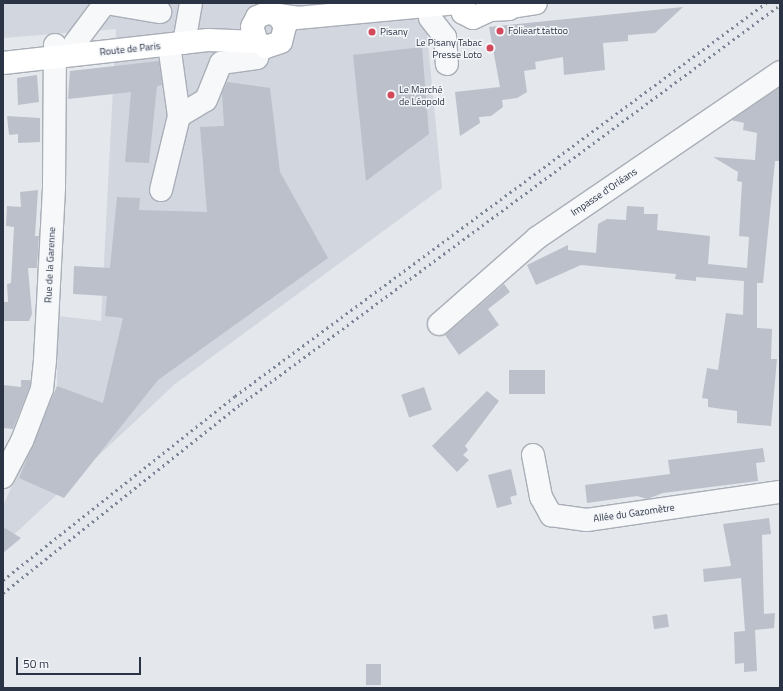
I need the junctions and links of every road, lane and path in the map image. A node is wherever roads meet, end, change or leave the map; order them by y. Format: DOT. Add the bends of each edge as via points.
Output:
graph roads {
  1 [pos="106,3"];
  2 [pos="191,3"];
  3 [pos="536,3"];
  4 [pos="485,7"];
  5 [pos="160,8"];
  6 [pos="389,12"];
  7 [pos="430,18"];
  8 [pos="267,26"];
  9 [pos="179,38"];
  10 [pos="61,48"];
  11 [pos="3,50"];
  12 [pos="3,63"];
  13 [pos="447,64"];
  14 [pos="780,72"];
  15 [pos="179,116"];
  16 [pos="161,190"];
  17 [pos="438,324"];
  18 [pos="533,455"];
  19 [pos="3,477"];
  20 [pos="780,492"];
  1 -- 5 [label="street"];
  1 -- 10 [label="street"];
  2 -- 9 [label="street"];
  3 -- 4 [label="main road, Route de Paris"];
  4 -- 6 [label="main road, Route de Paris"];
  4 -- 7 [label="main road, Route de Paris"];
  5 -- 9 [label="street"];
  6 -- 7 [label="main road, Route de Paris"];
  6 -- 8 [label="main road, Route de Paris" via="299,31"];
  7 -- 13 [label="street" via="445,37"];
  8 -- 9 [label="main road, Route de Paris"];
  8 -- 15 [label="street" via="257,58 221,63 206,100"];
  9 -- 10 [label="main road, Route de Paris"];
  9 -- 15 [label="street"];
  10 -- 11 [label="main road, Route de Paris"];
  10 -- 12 [label="main road, Route de Paris"];
  10 -- 19 [label="street, Rue de la Garenne" via="42,389 22,441"];
  14 -- 17 [label="street, Impasse d'Orléans" via="537,238"];
  15 -- 16 [label="street"];
  18 -- 20 [label="street, Allée du Gazomètre" via="541,497 551,515 587,520"];
}
